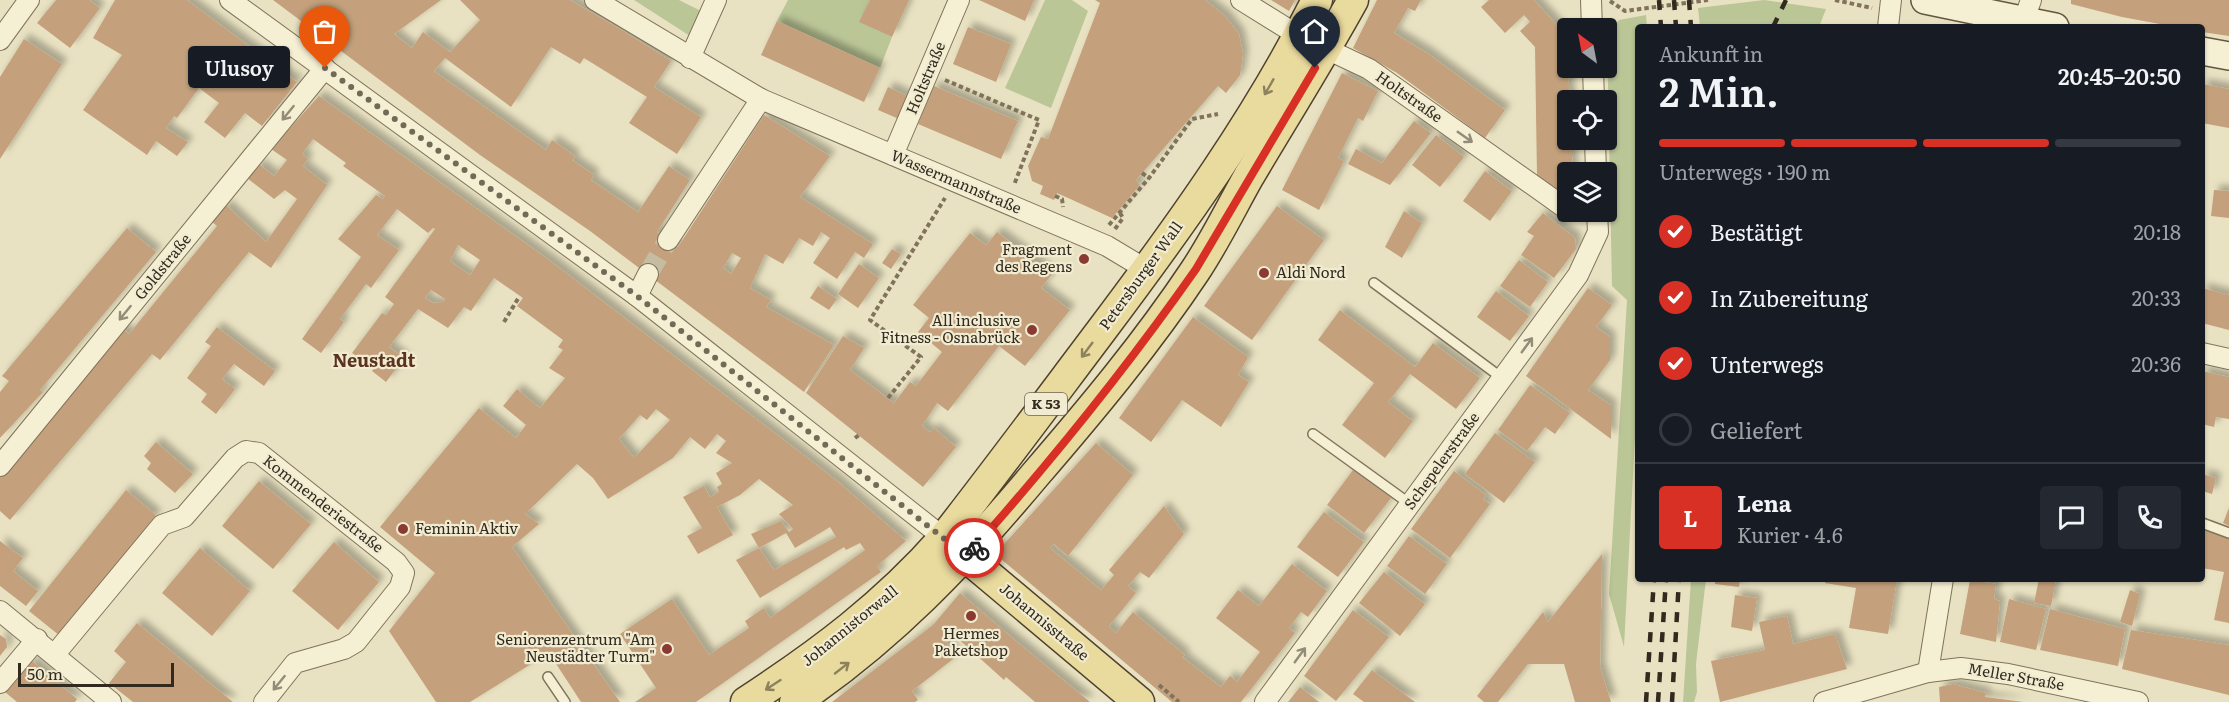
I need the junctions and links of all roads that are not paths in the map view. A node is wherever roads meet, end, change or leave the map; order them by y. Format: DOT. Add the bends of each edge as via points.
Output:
graph roads {
  1 [pos="29,0"];
  2 [pos="230,0"];
  3 [pos="595,0"];
  4 [pos="716,0"];
  5 [pos="959,0"];
  6 [pos="1241,0"];
  7 [pos="1317,0"];
  8 [pos="1353,0"];
  9 [pos="1591,0"];
  10 [pos="1891,0"];
  11 [pos="1925,0"];
  12 [pos="2027,11"];
  13 [pos="1592,18"];
  14 [pos="1888,24"];
  15 [pos="2050,24"];
  16 [pos="1299,36"];
  17 [pos="0,40"];
  18 [pos="1328,49"];
  19 [pos="2205,52"];
  20 [pos="2229,56"];
  21 [pos="690,58"];
  22 [pos="325,68"];
  23 [pos="761,99"];
  24 [pos="893,155"];
  25 [pos="1557,203"];
  26 [pos="1584,222"];
  27 [pos="1598,222"];
  28 [pos="1598,232"];
  29 [pos="668,240"];
  30 [pos="1147,270"];
  31 [pos="648,274"];
  32 [pos="1374,283"];
  33 [pos="637,296"];
  34 [pos="2205,354"];
  35 [pos="2229,359"];
  36 [pos="1502,378"];
  37 [pos="1313,434"];
  38 [pos="0,466"];
  39 [pos="1410,504"];
  40 [pos="2205,524"];
  41 [pos="2229,533"];
  42 [pos="955,547"];
  43 [pos="1943,582"];
  44 [pos="0,611"];
  45 [pos="37,639"];
  46 [pos="55,654"];
  47 [pos="1928,672"];
  48 [pos="548,678"];
  49 [pos="0,683"];
  50 [pos="111,702"];
  51 [pos="264,702"];
  52 [pos="565,702"];
  53 [pos="746,702"];
  54 [pos="795,702"];
  55 [pos="1139,702"];
  56 [pos="1266,702"];
  57 [pos="1824,702"];
  58 [pos="2138,702"];
  1 -- 17 [label="street"];
  2 -- 22 [label="street, Johannisstraße"];
  3 -- 21 [label="street, Wassermannstraße"];
  4 -- 21 [label="street"];
  5 -- 24 [label="street, Holtstraße"];
  6 -- 16 [label="street, Holtstraße"];
  7 -- 16 [label="main road, Petersburger Wall / K 53"];
  8 -- 18 [label="main road, K 53"];
  9 -- 13 [label="street"];
  10 -- 14 [label="street"];
  11 -- 12 [label="main road"];
  12 -- 15 [label="main road"];
  16 -- 18 [label="street, Holtstraße"];
  16 -- 30 [label="main road, Petersburger Wall / K 53, one-way" via="1236,144"];
  18 -- 25 [label="street, Holtstraße, one-way" via="1369,69"];
  18 -- 42 [label="main road, K 53" via="1184,288 1086,415"];
  19 -- 20 [label="main road"];
  21 -- 23 [label="street, Wassermannstraße"];
  22 -- 33 [label="street, Johannisstraße"];
  22 -- 38 [label="street, Goldstraße, one-way"];
  23 -- 24 [label="street, Wassermannstraße"];
  23 -- 29 [label="street"];
  24 -- 30 [label="street, Wassermannstraße" via="955,182 1010,194"];
  26 -- 28 [label="street, Holtstraße"];
  27 -- 28 [label="street, Schepelerstraße"];
  36 -- 28 [label="street, Schepelerstraße, one-way" via="1578,275"];
  30 -- 42 [label="main road, Petersburger Wall / K 53, one-way"];
  31 -- 33 [label="street"];
  32 -- 36 [label="lane"];
  33 -- 42 [label="street, Johannisstraße"];
  34 -- 35 [label="street"];
  36 -- 39 [label="street, Schepelerstraße"];
  37 -- 39 [label="lane"];
  56 -- 39 [label="street, Schepelerstraße, one-way"];
  40 -- 41 [label="lane"];
  42 -- 53 [label="main road, Johannistorwall / K 53, one-way" via="911,576 812,659"];
  54 -- 42 [label="main road, Johannistorwall / K 53, one-way" via="883,636"];
  42 -- 55 [label="main road, Johannisstraße"];
  43 -- 47 [label="street"];
  44 -- 45 [label="street"];
  45 -- 46 [label="street"];
  45 -- 49 [label="street"];
  46 -- 50 [label="street"];
  46 -- 51 [label="street, Kommenderiestraße, one-way" via="162,525 184,517 235,458 246,451 259,453 396,562 404,573 400,587 356,642 295,663"];
  47 -- 57 [label="street, Meller Straße"];
  47 -- 58 [label="street, Meller Straße" via="1961,668 2008,674"];
  48 -- 52 [label="lane"];
}
